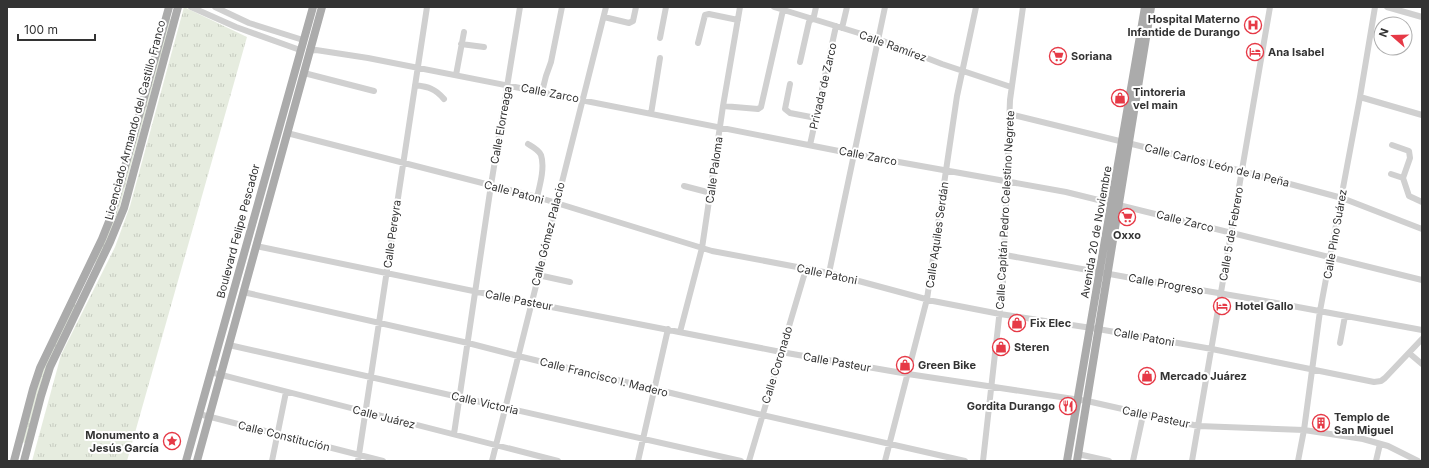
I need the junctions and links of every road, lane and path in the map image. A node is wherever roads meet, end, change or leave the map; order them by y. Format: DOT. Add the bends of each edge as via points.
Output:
graph roads {
  1 [pos="169,7"];
  2 [pos="178,7"];
  3 [pos="191,7"];
  4 [pos="214,7"];
  5 [pos="313,7"];
  6 [pos="322,7"];
  7 [pos="427,7"];
  8 [pos="520,7"];
  9 [pos="562,7"];
  10 [pos="606,7"];
  11 [pos="636,7"];
  12 [pos="666,7"];
  13 [pos="740,7"];
  14 [pos="816,7"];
  15 [pos="847,7"];
  16 [pos="885,7"];
  17 [pos="976,7"];
  18 [pos="1023,7"];
  19 [pos="1145,7"];
  20 [pos="1151,7"];
  21 [pos="1270,7"];
  22 [pos="1375,7"];
  23 [pos="1387,7"];
  24 [pos="778,8"];
  25 [pos="604,17"];
  26 [pos="1422,17"];
  27 [pos="812,18"];
  28 [pos="738,20"];
  29 [pos="839,27"];
  30 [pos="464,32"];
  31 [pos="660,38"];
  32 [pos="878,39"];
  33 [pos="304,40"];
  34 [pos="698,43"];
  35 [pos="461,44"];
  36 [pos="484,47"];
  37 [pos="300,50"];
  38 [pos="309,51"];
  39 [pos="660,58"];
  40 [pos="800,62"];
  41 [pos="418,67"];
  42 [pos="962,71"];
  43 [pos="304,73"];
  44 [pos="456,75"];
  45 [pos="790,84"];
  46 [pos="415,85"];
  47 [pos="508,85"];
  48 [pos="1011,87"];
  49 [pos="374,91"];
  50 [pos="542,92"];
  51 [pos="1360,97"];
  52 [pos="297,98"];
  53 [pos="444,99"];
  54 [pos="582,100"];
  55 [pos="285,103"];
  56 [pos="725,106"];
  57 [pos="651,114"];
  58 [pos="1009,114"];
  59 [pos="1422,115"];
  60 [pos="816,118"];
  61 [pos="280,122"];
  62 [pos="720,128"];
  63 [pos="287,133"];
  64 [pos="1126,142"];
  65 [pos="528,144"];
  66 [pos="810,145"];
  67 [pos="1392,145"];
  68 [pos="854,154"];
  69 [pos="402,163"];
  70 [pos="946,171"];
  71 [pos="1242,171"];
  72 [pos="1391,174"];
  73 [pos="1403,178"];
  74 [pos="1007,180"];
  75 [pos="491,185"];
  76 [pos="684,186"];
  77 [pos="711,193"];
  78 [pos="537,197"];
  79 [pos="1342,198"];
  80 [pos="1422,202"];
  81 [pos="556,203"];
  82 [pos="1116,203"];
  83 [pos="1422,228"];
  84 [pos="1232,232"];
  85 [pos="256,246"];
  86 [pos="702,248"];
  87 [pos="1005,255"];
  88 [pos="1332,257"];
  89 [pos="240,264"];
  90 [pos="806,269"];
  91 [pos="829,273"];
  92 [pos="1104,273"];
  93 [pos="386,274"];
  94 [pos="538,275"];
  95 [pos="1422,280"];
  96 [pos="570,282"];
  97 [pos="81,283"];
  98 [pos="89,287"];
  99 [pos="243,292"];
  100 [pos="475,292"];
  101 [pos="1221,293"];
  102 [pos="927,299"];
  103 [pos="531,303"];
  104 [pos="1320,311"];
  105 [pos="1000,314"];
  106 [pos="1345,316"];
  107 [pos="379,322"];
  108 [pos="1094,328"];
  109 [pos="668,329"];
  110 [pos="1422,330"];
  111 [pos="680,332"];
  112 [pos="1422,339"];
  113 [pos="468,343"];
  114 [pos="1340,343"];
  115 [pos="229,345"];
  116 [pos="1212,350"];
  117 [pos="781,352"];
  118 [pos="1409,352"];
  119 [pos="518,356"];
  120 [pos="1422,364"];
  121 [pos="1311,369"];
  122 [pos="210,372"];
  123 [pos="908,374"];
  124 [pos="221,375"];
  125 [pos="371,377"];
  126 [pos="992,387"];
  127 [pos="654,390"];
  128 [pos="286,392"];
  129 [pos="460,397"];
  130 [pos="1082,401"];
  131 [pos="505,407"];
  132 [pos="365,413"];
  133 [pos="199,414"];
  134 [pos="762,415"];
  135 [pos="1143,415"];
  136 [pos="209,418"];
  137 [pos="1198,426"];
  138 [pos="1304,430"];
  139 [pos="277,434"];
  140 [pos="454,434"];
  141 [pos="644,439"];
  142 [pos="889,444"];
  143 [pos="1380,444"];
  144 [pos="496,445"];
  145 [pos="1078,457"];
  146 [pos="358,458"];
  147 [pos="14,461"];
  148 [pos="24,461"];
  149 [pos="186,461"];
  150 [pos="197,461"];
  151 [pos="272,461"];
  152 [pos="383,461"];
  153 [pos="492,461"];
  154 [pos="558,461"];
  155 [pos="638,461"];
  156 [pos="741,461"];
  157 [pos="749,461"];
  158 [pos="885,461"];
  159 [pos="966,461"];
  160 [pos="983,461"];
  161 [pos="1067,461"];
  162 [pos="1106,461"];
  163 [pos="1133,461"];
  164 [pos="1192,461"];
  165 [pos="1298,461"];
  166 [pos="1376,461"];
  167 [pos="1418,461"];
  1 -- 97 [label="main road, Licenciado Armando del Castillo Franco" via="112,214"];
  2 -- 98 [label="main road, Licenciado Armando del Castillo Franco" via="124,208"];
  3 -- 37 [label="street" via="236,27"];
  4 -- 33 [label="street" via="249,23"];
  5 -- 33 [label="main road, Boulevard Felipe Pescador"];
  6 -- 38 [label="main road, Boulevard Felipe Pescador"];
  7 -- 41 [label="street, Calle Pereyra"];
  8 -- 47 [label="street, Calle Elorreaga"];
  9 -- 50 [label="street"];
  10 -- 25 [label="street, Calle Gómez Palacio"];
  11 -- 25 [label="street" via="633,19 629,23"];
  12 -- 31 [label="street"];
  13 -- 28 [label="street, Calle Paloma"];
  14 -- 27 [label="street"];
  15 -- 29 [label="street, Privada de Zarco"];
  16 -- 32 [label="street"];
  17 -- 42 [label="street, Calle Aquiles Serdán"];
  18 -- 48 [label="street, Calle Capitán Pedro Celestino Negrete"];
  19 -- 64 [label="main road, Avenida 20 de Noviembre"];
  20 -- 64 [label="main road, Avenida 20 de Noviembre"];
  21 -- 71 [label="street, Calle 5 de Febrero"];
  22 -- 51 [label="street, Calle Pino Suárez"];
  23 -- 26 [label="street"];
  24 -- 27 [label="street, Calle Ramírez"];
  24 -- 56 [label="street" via="771,67 760,108"];
  25 -- 54 [label="street, Calle Gómez Palacio"];
  27 -- 29 [label="street, Calle Ramírez"];
  27 -- 40 [label="street"];
  28 -- 34 [label="street" via="707,14 704,16"];
  28 -- 56 [label="street, Calle Paloma"];
  29 -- 32 [label="street, Calle Ramírez"];
  29 -- 60 [label="street, Privada de Zarco"];
  30 -- 35 [label="street"];
  32 -- 42 [label="street, Calle Ramírez"];
  32 -- 68 [label="street"];
  33 -- 37 [label="main road, Boulevard Felipe Pescador"];
  35 -- 36 [label="street"];
  35 -- 44 [label="street"];
  37 -- 38 [label="main road"];
  37 -- 55 [label="main road, Boulevard Felipe Pescador"];
  38 -- 41 [label="street, Calle Zarco" via="316,50"];
  38 -- 43 [label="main road, Boulevard Felipe Pescador"];
  39 -- 57 [label="street"];
  41 -- 44 [label="street, Calle Zarco"];
  41 -- 46 [label="street, Calle Pereyra"];
  42 -- 48 [label="street, Calle Ramírez"];
  42 -- 70 [label="street, Calle Aquiles Serdán"];
  43 -- 49 [label="street"];
  43 -- 52 [label="main road, Boulevard Felipe Pescador"];
  44 -- 47 [label="street, Calle Zarco"];
  45 -- 60 [label="street" via="785,109 790,113"];
  46 -- 53 [label="street" via="433,89"];
  46 -- 69 [label="street, Calle Pereyra"];
  47 -- 50 [label="street, Calle Zarco"];
  47 -- 75 [label="street, Calle Elorreaga"];
  48 -- 58 [label="street, Calle Capitán Pedro Celestino Negrete"];
  50 -- 54 [label="street, Calle Zarco"];
  51 -- 59 [label="street"];
  51 -- 79 [label="street, Calle Pino Suárez"];
  52 -- 55 [label="main road" via="290,97"];
  52 -- 63 [label="main road, Boulevard Felipe Pescador"];
  54 -- 57 [label="street, Calle Zarco"];
  54 -- 81 [label="street, Calle Gómez Palacio"];
  55 -- 61 [label="main road, Boulevard Felipe Pescador"];
  56 -- 62 [label="street, Calle Paloma"];
  57 -- 62 [label="street, Calle Zarco"];
  58 -- 64 [label="street, Calle Carlos León de la Peña"];
  58 -- 74 [label="street, Calle Capitán Pedro Celestino Negrete"];
  60 -- 66 [label="street, Privada de Zarco"];
  61 -- 63 [label="main road"];
  61 -- 89 [label="main road, Boulevard Felipe Pescador"];
  62 -- 66 [label="street, Calle Zarco"];
  62 -- 77 [label="street, Calle Paloma"];
  63 -- 69 [label="street, Calle Patoni"];
  63 -- 85 [label="main road, Boulevard Felipe Pescador"];
  64 -- 71 [label="street, Calle Carlos León de la Peña"];
  64 -- 82 [label="main road, Avenida 20 de Noviembre"];
  65 -- 78 [label="street" via="541,155 541,179"];
  66 -- 68 [label="street, Calle Zarco"];
  67 -- 73 [label="street" via="1407,150 1410,154"];
  68 -- 70 [label="street, Calle Zarco"];
  68 -- 91 [label="street"];
  69 -- 75 [label="street, Calle Patoni"];
  69 -- 93 [label="street, Calle Pereyra"];
  70 -- 74 [label="street, Calle Zarco"];
  70 -- 102 [label="street, Calle Aquiles Serdán"];
  71 -- 79 [label="street, Calle Carlos León de la Peña"];
  71 -- 84 [label="street, Calle 5 de Febrero"];
  72 -- 73 [label="street"];
  73 -- 80 [label="street" via="1410,197"];
  74 -- 82 [label="street, Calle Zarco"];
  74 -- 87 [label="street, Calle Capitán Pedro Celestino Negrete"];
  75 -- 78 [label="street, Calle Patoni"];
  75 -- 100 [label="street, Calle Elorreaga"];
  76 -- 77 [label="street"];
  77 -- 86 [label="street, Calle Paloma"];
  78 -- 81 [label="street, Calle Patoni"];
  79 -- 83 [label="street, Calle Carlos León de la Peña"];
  79 -- 88 [label="street, Calle Pino Suárez"];
  81 -- 86 [label="street, Calle Patoni"];
  81 -- 94 [label="street, Calle Gómez Palacio"];
  82 -- 84 [label="street, Calle Zarco"];
  82 -- 92 [label="main road, Avenida 20 de Noviembre"];
  84 -- 88 [label="street, Calle Zarco"];
  84 -- 101 [label="street, Calle 5 de Febrero"];
  85 -- 93 [label="street, Calle Pasteur"];
  85 -- 99 [label="main road, Boulevard Felipe Pescador"];
  86 -- 90 [label="street, Calle Patoni"];
  86 -- 111 [label="street, Calle Paloma"];
  87 -- 92 [label="street, Calle Progreso"];
  87 -- 105 [label="street, Calle Capitán Pedro Celestino Negrete"];
  88 -- 95 [label="street, Calle Zarco"];
  88 -- 104 [label="street, Calle Pino Suárez"];
  89 -- 99 [label="main road" via="238,283"];
  89 -- 122 [label="main road, Boulevard Felipe Pescador"];
  90 -- 91 [label="street, Calle Patoni"];
  90 -- 117 [label="street, Calle Coronado"];
  91 -- 102 [label="street, Calle Patoni"];
  92 -- 101 [label="street, Calle Progreso"];
  92 -- 108 [label="main road, Avenida 20 de Noviembre"];
  93 -- 100 [label="street, Calle Pasteur"];
  93 -- 107 [label="street, Calle Pereyra"];
  94 -- 96 [label="street"];
  94 -- 103 [label="street, Calle Gómez Palacio"];
  97 -- 98 [label="main road"];
  97 -- 147 [label="main road, Licenciado Armando del Castillo Franco" via="38,373"];
  98 -- 148 [label="main road, Licenciado Armando del Castillo Franco" via="50,367"];
  99 -- 107 [label="street, Calle Francisco I. Madero"];
  99 -- 115 [label="main road, Boulevard Felipe Pescador"];
  100 -- 103 [label="street, Calle Pasteur"];
  100 -- 113 [label="street, Calle Elorreaga"];
  101 -- 104 [label="street, Calle Progreso"];
  101 -- 116 [label="street, Calle 5 de Febrero"];
  102 -- 105 [label="street, Calle Patoni"];
  102 -- 123 [label="street, Calle Aquiles Serdán"];
  103 -- 109 [label="street, Calle Pasteur"];
  103 -- 119 [label="street, Calle Gómez Palacio"];
  104 -- 106 [label="street, Calle Progreso"];
  104 -- 121 [label="street, Calle Pino Suárez"];
  105 -- 108 [label="street, Calle Patoni"];
  105 -- 126 [label="street, Calle Capitán Pedro Celestino Negrete"];
  106 -- 110 [label="street, Calle Progreso"];
  106 -- 114 [label="street"];
  107 -- 113 [label="street, Calle Francisco I. Madero"];
  107 -- 125 [label="street, Calle Pereyra"];
  108 -- 116 [label="street, Calle Patoni"];
  108 -- 130 [label="main road, Avenida 20 de Noviembre"];
  109 -- 111 [label="street, Calle Pasteur"];
  109 -- 127 [label="street"];
  111 -- 117 [label="street, Calle Pasteur"];
  112 -- 118 [label="street"];
  113 -- 119 [label="street, Calle Francisco I. Madero"];
  113 -- 129 [label="street, Calle Elorreaga"];
  115 -- 124 [label="main road, Boulevard Felipe Pescador"];
  115 -- 125 [label="street, Calle Victoria"];
  116 -- 121 [label="street, Calle Patoni"];
  116 -- 137 [label="street, Calle 5 de Febrero"];
  117 -- 123 [label="street, Calle Pasteur"];
  117 -- 134 [label="street, Calle Coronado"];
  118 -- 120 [label="street"];
  118 -- 121 [label="street, Calle Patoni" via="1381,381 1374,382"];
  119 -- 127 [label="street, Calle Francisco I. Madero"];
  119 -- 131 [label="street, Calle Gómez Palacio"];
  121 -- 138 [label="street, Calle Pino Suárez"];
  122 -- 124 [label="street, Calle Juárez"];
  122 -- 133 [label="main road, Boulevard Felipe Pescador"];
  123 -- 126 [label="street, Calle Pasteur"];
  123 -- 142 [label="street, Calle Aquiles Serdán"];
  124 -- 128 [label="street, Calle Juárez"];
  124 -- 136 [label="main road, Boulevard Felipe Pescador"];
  125 -- 129 [label="street, Calle Victoria"];
  125 -- 132 [label="street, Calle Pereyra"];
  126 -- 130 [label="street, Calle Pasteur"];
  126 -- 160 [label="street, Calle Capitán Pedro Celestino Negrete"];
  127 -- 134 [label="street, Calle Francisco I. Madero"];
  127 -- 141 [label="street"];
  128 -- 132 [label="street, Calle Juárez"];
  128 -- 139 [label="street"];
  129 -- 131 [label="street, Calle Victoria"];
  129 -- 140 [label="street, Calle Elorreaga"];
  130 -- 135 [label="street, Calle Pasteur"];
  130 -- 145 [label="main road, Avenida 20 de Noviembre"];
  130 -- 161 [label="main road, Avenida 20 de Noviembre"];
  131 -- 141 [label="street, Calle Victoria"];
  131 -- 144 [label="street, Calle Gómez Palacio"];
  132 -- 140 [label="street, Calle Juárez"];
  132 -- 146 [label="street, Calle Pereyra"];
  133 -- 136 [label="street, Calle Constitución"];
  133 -- 149 [label="main road, Boulevard Felipe Pescador"];
  134 -- 142 [label="street, Calle Francisco I. Madero"];
  134 -- 157 [label="street, Calle Coronado"];
  135 -- 137 [label="street, Calle Pasteur"];
  135 -- 163 [label="street"];
  136 -- 139 [label="street, Calle Constitución"];
  136 -- 150 [label="main road, Boulevard Felipe Pescador"];
  137 -- 138 [label="street, Calle Pasteur"];
  137 -- 164 [label="street, Calle 5 de Febrero"];
  138 -- 143 [label="street, Calle Pasteur"];
  138 -- 165 [label="street, Calle Pino Suárez"];
  139 -- 146 [label="street, Calle Constitución"];
  139 -- 151 [label="street"];
  140 -- 144 [label="street, Calle Juárez"];
  141 -- 155 [label="street"];
  141 -- 156 [label="street, Calle Victoria"];
  142 -- 158 [label="street, Calle Aquiles Serdán"];
  142 -- 159 [label="street, Calle Francisco I. Madero"];
  143 -- 166 [label="street"];
  143 -- 167 [label="street, Calle Pasteur"];
  144 -- 153 [label="street, Calle Gómez Palacio"];
  144 -- 154 [label="street, Calle Juárez"];
  145 -- 162 [label="street"];
  146 -- 152 [label="street, Calle Constitución"];
}
